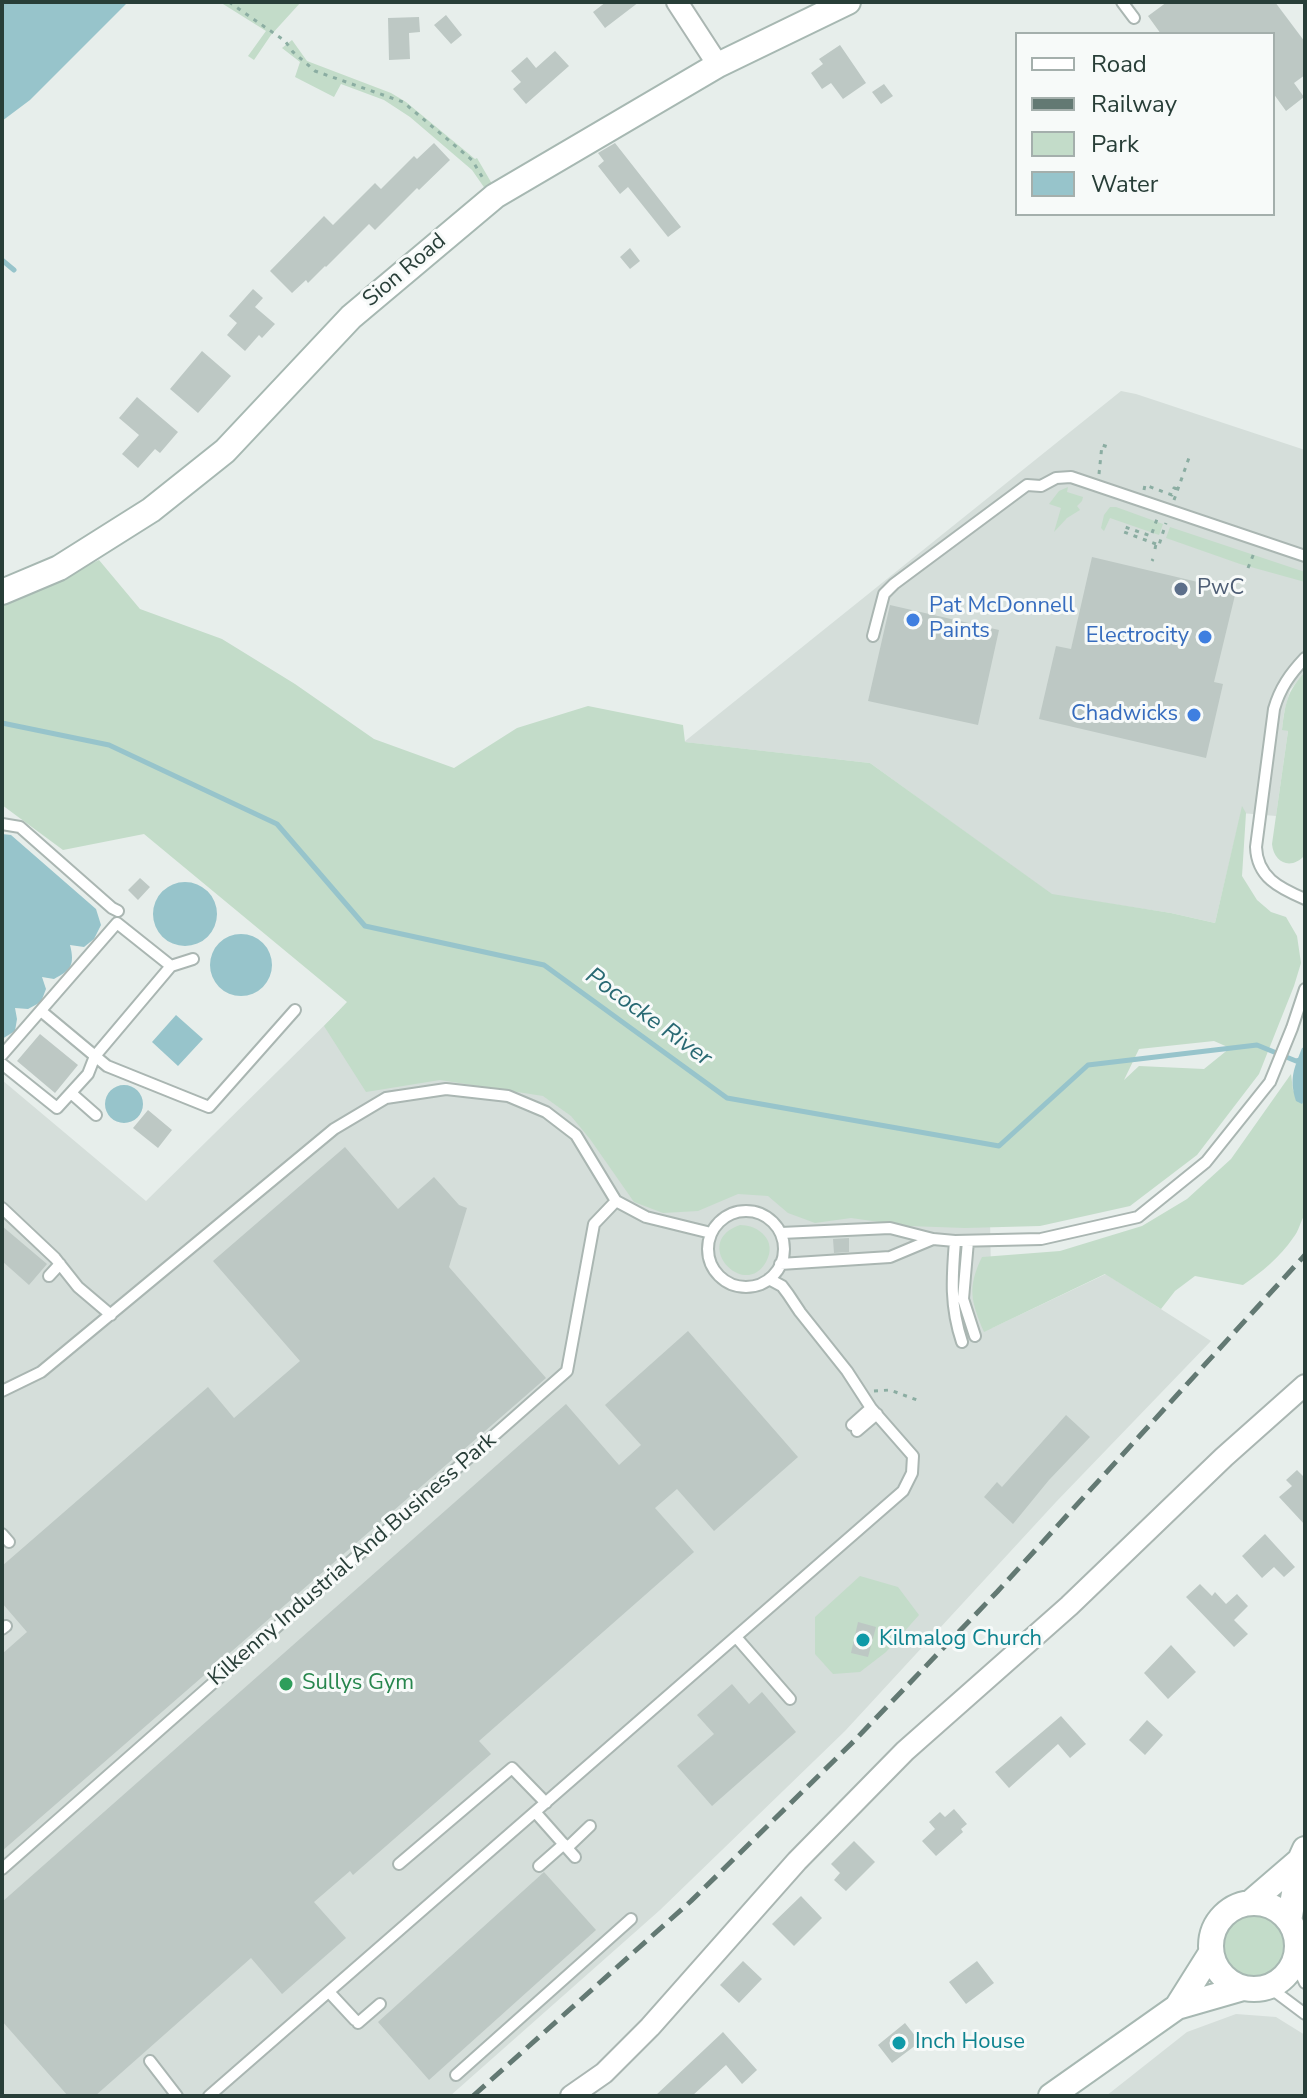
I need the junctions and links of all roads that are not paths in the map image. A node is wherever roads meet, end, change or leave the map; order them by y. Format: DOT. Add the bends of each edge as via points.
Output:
graph roads {
  1 [pos="677,2"];
  2 [pos="848,2"];
  3 [pos="1122,2"];
  4 [pos="1134,18"];
  5 [pos="718,65"];
  6 [pos="1305,556"];
  7 [pos="2,592"];
  8 [pos="873,636"];
  9 [pos="1305,658"];
  10 [pos="2,824"];
  11 [pos="1305,899"];
  12 [pos="117,923"];
  13 [pos="193,959"];
  14 [pos="171,966"];
  15 [pos="1305,989"];
  16 [pos="295,1010"];
  17 [pos="41,1011"];
  18 [pos="2,1055"];
  19 [pos="95,1056"];
  20 [pos="2,1064"];
  21 [pos="71,1093"];
  22 [pos="96,1115"];
  23 [pos="616,1201"];
  24 [pos="2,1208"];
  25 [pos="711,1233"];
  26 [pos="781,1233"];
  27 [pos="933,1239"];
  28 [pos="955,1241"];
  29 [pos="968,1241"];
  30 [pos="60,1264"];
  31 [pos="780,1264"];
  32 [pos="49,1276"];
  33 [pos="769,1279"];
  34 [pos="111,1315"];
  35 [pos="975,1336"];
  36 [pos="962,1342"];
  37 [pos="1305,1385"];
  38 [pos="3,1389"];
  39 [pos="874,1411"];
  40 [pos="854,1428"];
  41 [pos="736,1637"];
  42 [pos="790,1699"];
  43 [pos="546,1803"];
  44 [pos="536,1813"];
  45 [pos="590,1826"];
  46 [pos="569,1850"];
  47 [pos="1302,1854"];
  48 [pos="399,1864"];
  49 [pos="539,1866"];
  50 [pos="2,1869"];
  51 [pos="1250,1903"];
  52 [pos="631,1919"];
  53 [pos="1289,1921"];
  54 [pos="1211,1953"];
  55 [pos="1294,1960"];
  56 [pos="1305,1983"];
  57 [pos="1269,1987"];
  58 [pos="1243,1988"];
  59 [pos="329,1992"];
  60 [pos="380,2004"];
  61 [pos="1177,2007"];
  62 [pos="1305,2014"];
  63 [pos="150,2061"];
  64 [pos="456,2075"];
  65 [pos="177,2096"];
  66 [pos="209,2096"];
  67 [pos="571,2096"];
  68 [pos="1051,2096"];
  1 -- 5 [label="street"];
  2 -- 5 [label="street, Sion Road"];
  3 -- 4 [label="lane"];
  5 -- 7 [label="street, Sion Road" via="495,196 351,317 225,451 151,510 59,568"];
  6 -- 8 [label="lane" via="1093,484 1056,478 1041,486 1027,485 884,594"];
  9 -- 11 [label="lane" via="1289,674 1274,709 1256,847 1265,874"];
  10 -- 12 [label="lane" via="20,827 112,908 122,907"];
  12 -- 14 [label="lane"];
  12 -- 17 [label="lane"];
  13 -- 14 [label="lane"];
  14 -- 19 [label="lane"];
  15 -- 29 [label="lane" via="1270,1082 1206,1162 1138,1217 1041,1239"];
  16 -- 19 [label="lane" via="209,1107 107,1066"];
  17 -- 18 [label="lane"];
  17 -- 19 [label="lane"];
  19 -- 21 [label="lane"];
  20 -- 21 [label="lane" via="57,1108"];
  21 -- 22 [label="lane"];
  23 -- 25 [label="lane" via="646,1217"];
  23 -- 34 [label="lane" via="576,1135 546,1112 508,1096 446,1089 386,1098 334,1129"];
  23 -- 50 [label="lane, Kilkenny Industrial And Business Park" via="594,1224 567,1371"];
  24 -- 30 [label="lane" via="33,1228"];
  25 -- 26 [label="lane" via="728,1215 740,1211 764,1215"];
  25 -- 33 [label="lane" via="709,1258 722,1279 745,1287"];
  26 -- 27 [label="lane" via="890,1228"];
  26 -- 31 [label="lane"];
  27 -- 28 [label="lane"];
  27 -- 31 [label="lane" via="890,1257"];
  28 -- 29 [label="lane"];
  28 -- 36 [label="lane" via="952,1301"];
  29 -- 35 [label="lane" via="963,1299"];
  30 -- 32 [label="lane"];
  30 -- 34 [label="lane"];
  31 -- 33 [label="lane"];
  33 -- 39 [label="lane" via="782,1286"];
  34 -- 38 [label="lane" via="41,1372"];
  37 -- 67 [label="street" via="905,1751 797,1861 650,2027 604,2073"];
  39 -- 40 [label="lane"];
  39 -- 41 [label="lane" via="913,1456 903,1491"];
  41 -- 42 [label="lane"];
  41 -- 43 [label="lane"];
  43 -- 44 [label="lane"];
  43 -- 48 [label="lane" via="512,1768"];
  44 -- 46 [label="lane"];
  44 -- 59 [label="lane"];
  45 -- 46 [label="lane"];
  46 -- 49 [label="lane"];
  47 -- 51 [label="street"];
  47 -- 53 [label="street"];
  51 -- 53 [label="street" via="1278,1910"];
  51 -- 54 [label="street" via="1224,1914 1211,1939"];
  52 -- 64 [label="lane"];
  53 -- 55 [label="street" via="1297,1947"];
  54 -- 58 [label="street" via="1222,1975"];
  54 -- 61 [label="street"];
  55 -- 56 [label="lane"];
  55 -- 57 [label="street" via="1285,1976"];
  57 -- 58 [label="street"];
  57 -- 62 [label="lane"];
  58 -- 61 [label="street"];
  59 -- 60 [label="lane" via="356,2022"];
  59 -- 66 [label="lane"];
  61 -- 68 [label="street"];
  63 -- 65 [label="lane"];
}
